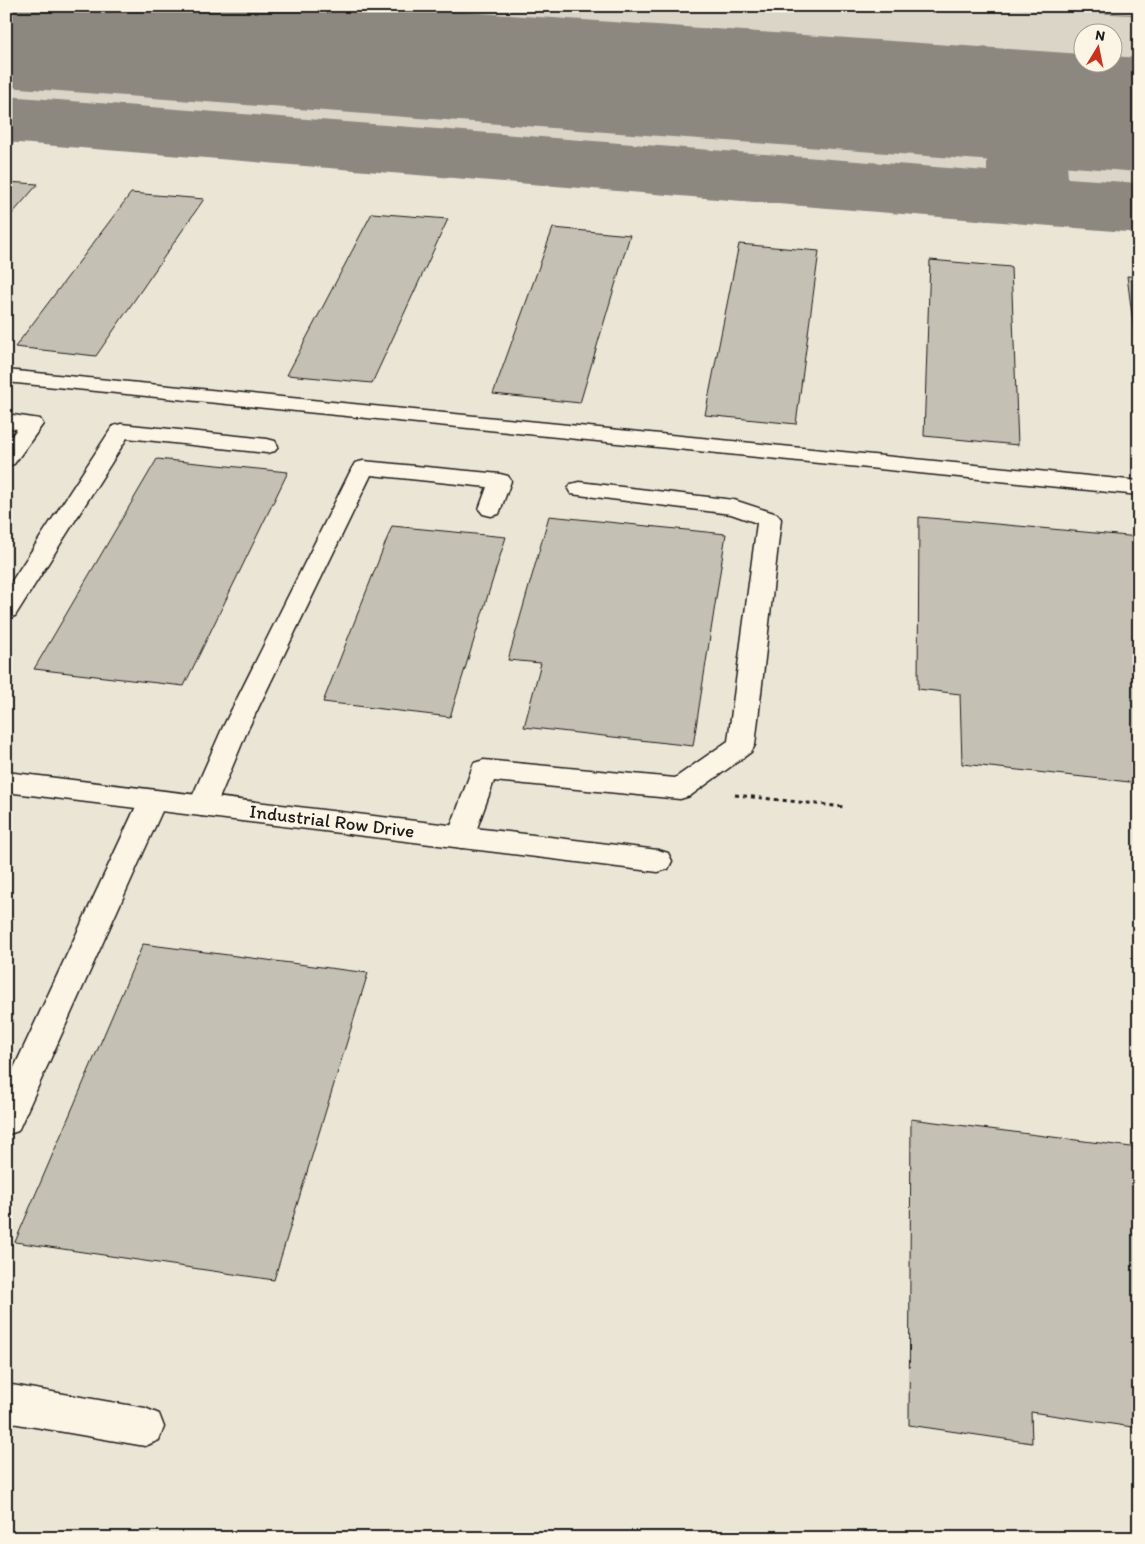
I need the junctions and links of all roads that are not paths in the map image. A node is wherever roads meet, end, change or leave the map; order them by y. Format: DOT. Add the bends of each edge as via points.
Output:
graph roads {
  1 [pos="6,376"];
  2 [pos="6,421"];
  3 [pos="267,446"];
  4 [pos="6,459"];
  5 [pos="1139,488"];
  6 [pos="579,489"];
  7 [pos="491,509"];
  8 [pos="6,610"];
  9 [pos="6,782"];
  10 [pos="153,800"];
  11 [pos="202,806"];
  12 [pos="461,837"];
  13 [pos="658,861"];
  14 [pos="6,1121"];
  15 [pos="6,1403"];
  16 [pos="145,1427"];
  1 -- 5 [label="street"];
  2 -- 4 [label="street" via="32,424"];
  3 -- 8 [label="street" via="121,431"];
  6 -- 12 [label="street" via="734,507 769,519 740,745 680,789 484,770"];
  7 -- 11 [label="street" via="500,482 364,468 235,729"];
  9 -- 10 [label="street, Industrial Row Drive"];
  10 -- 11 [label="street, Industrial Row Drive"];
  10 -- 14 [label="street"];
  11 -- 12 [label="street, Industrial Row Drive"];
  12 -- 13 [label="street, Industrial Row Drive"];
  15 -- 16 [label="street"];
}
